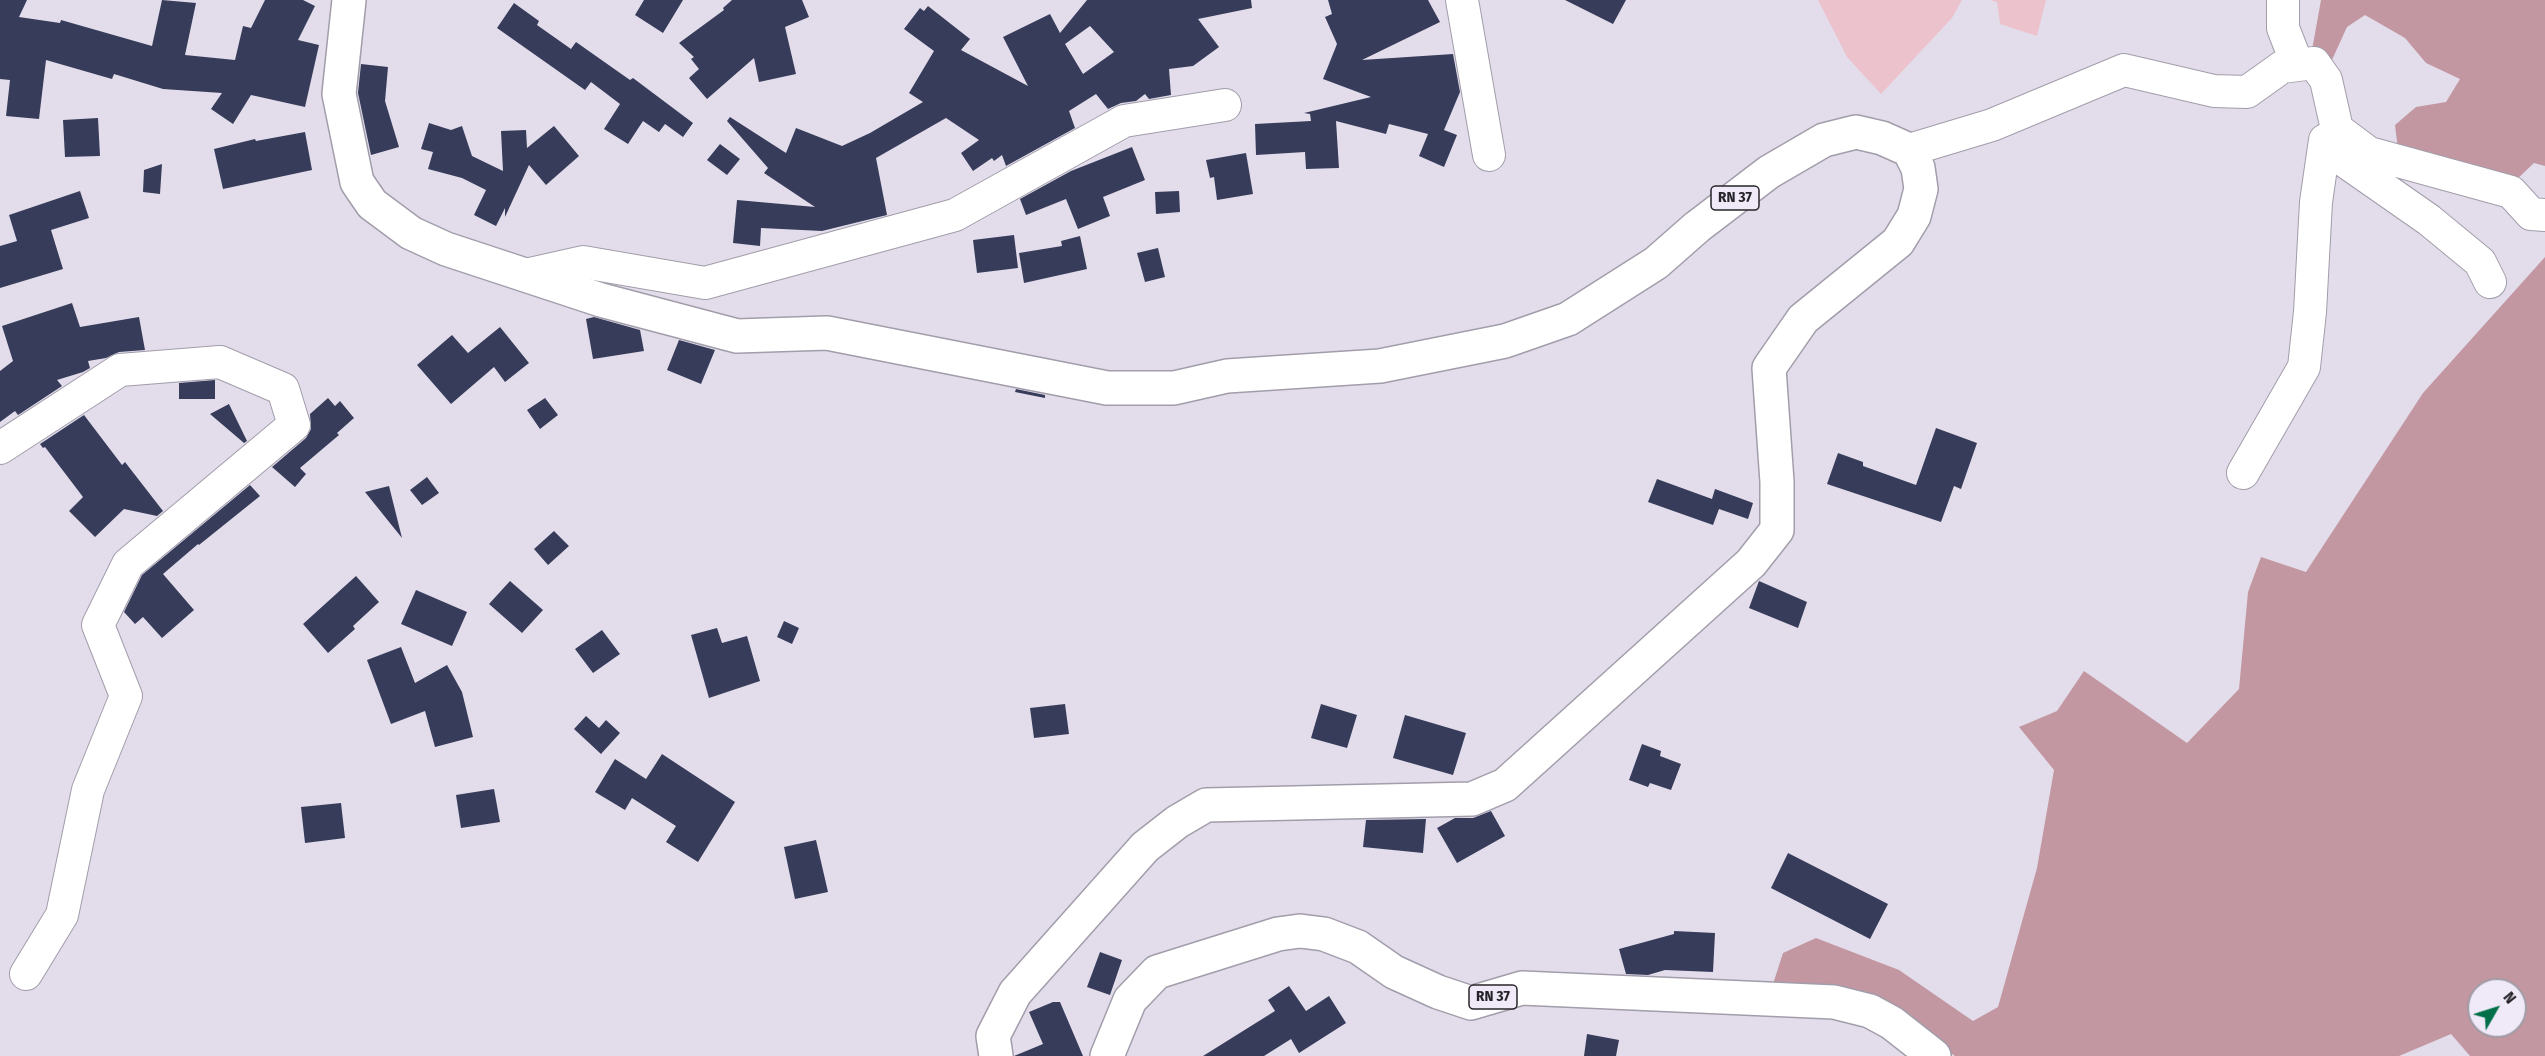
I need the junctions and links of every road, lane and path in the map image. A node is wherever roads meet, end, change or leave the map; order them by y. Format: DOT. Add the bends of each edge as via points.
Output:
graph roads {
  1 [pos="349,0"];
  2 [pos="1462,0"];
  3 [pos="2283,0"];
  4 [pos="2297,64"];
  5 [pos="2331,103"];
  6 [pos="1224,105"];
  7 [pos="2325,141"];
  8 [pos="1909,150"];
  9 [pos="1489,155"];
  10 [pos="2545,215"];
  11 [pos="525,275"];
  12 [pos="2490,282"];
  13 [pos="0,448"];
  14 [pos="2243,473"];
  15 [pos="26,974"];
  16 [pos="996,1056"];
  17 [pos="1107,1056"];
  18 [pos="1934,1056"];
  1 -- 11 [label="main road, RN 37" via="339,94 357,182 372,204 411,233"];
  2 -- 9 [label="street"];
  3 -- 4 [label="street" via="2283,28"];
  4 -- 5 [label="street" via="2314,63 2326,80"];
  4 -- 8 [label="street" via="2282,67 2247,92 2214,91 2124,70 1992,125"];
  5 -- 7 [label="street"];
  5 -- 10 [label="street" via="2337,129 2369,153 2511,192 2531,214"];
  6 -- 11 [label="street" via="1124,121 955,215 705,283 583,262"];
  7 -- 12 [label="street" via="2343,160 2429,220 2480,262"];
  7 -- 14 [label="street" via="2316,202 2304,367"];
  8 -- 11 [label="main road, RN 37" via="1856,132 1824,140 1769,172 1656,263 1569,319 1505,341 1380,366 1227,376 1174,388 1107,388 827,333 737,336 601,300"];
  8 -- 16 [label="main road" via="1918,168 1921,189 1914,216 1898,242 1803,319 1769,368 1777,530 1751,563 1505,785 1472,799 1206,805 1177,822 1145,847 1015,993 993,1036"];
  13 -- 15 [label="street" via="120,370 220,362 283,389 294,425 128,564 98,625 126,696 88,790 62,915"];
  17 -- 18 [label="main road, RN 37" via="1130,1000 1157,972 1278,934 1300,931 1324,934 1358,947 1394,972 1471,1003 1522,988 1834,1002 1870,1011"];
}
